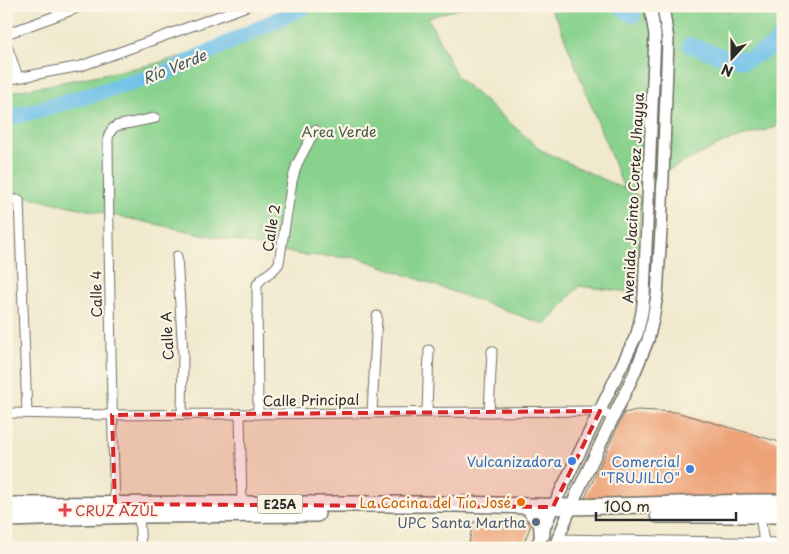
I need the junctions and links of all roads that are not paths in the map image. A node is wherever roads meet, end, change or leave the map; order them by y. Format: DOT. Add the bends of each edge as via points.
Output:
graph roads {
  1 [pos="83,6"];
  2 [pos="247,6"];
  3 [pos="650,6"];
  4 [pos="664,6"];
  5 [pos="6,34"];
  6 [pos="6,43"];
  7 [pos="18,77"];
  8 [pos="6,80"];
  9 [pos="155,118"];
  10 [pos="314,130"];
  11 [pos="6,200"];
  12 [pos="177,256"];
  13 [pos="377,316"];
  14 [pos="429,350"];
  15 [pos="492,351"];
  16 [pos="600,411"];
  17 [pos="427,412"];
  18 [pos="489,412"];
  19 [pos="6,413"];
  20 [pos="27,413"];
  21 [pos="372,413"];
  22 [pos="182,414"];
  23 [pos="240,414"];
  24 [pos="258,414"];
  25 [pos="112,415"];
  26 [pos="614,417"];
  27 [pos="783,502"];
  28 [pos="115,504"];
  29 [pos="242,504"];
  30 [pos="6,505"];
  31 [pos="575,505"];
  32 [pos="552,510"];
  33 [pos="532,513"];
  34 [pos="760,515"];
  35 [pos="783,515"];
  36 [pos="140,516"];
  37 [pos="6,519"];
  38 [pos="539,541"];
  39 [pos="556,543"];
  40 [pos="764,543"];
  41 [pos="783,543"];
  42 [pos="141,548"];
  1 -- 5 [label="street"];
  2 -- 7 [label="street" via="81,66"];
  3 -- 16 [label="street, Avenida Jacinto Cortez Jhayya" via="655,35 642,312 637,334"];
  4 -- 26 [label="street, Avenida Jacinto Cortez Jhayya" via="668,40 657,295 648,340"];
  6 -- 7 [label="street"];
  7 -- 8 [label="street"];
  9 -- 25 [label="street, Calle 4" via="113,127 109,135"];
  10 -- 24 [label="street, Calle 2" via="292,181 279,263 257,285"];
  11 -- 20 [label="street" via="19,200"];
  12 -- 22 [label="street, Calle A" via="183,354"];
  13 -- 21 [label="street"];
  14 -- 17 [label="street"];
  15 -- 18 [label="street"];
  16 -- 18 [label="street, Calle Principal"];
  16 -- 26 [label="street, Calle Principal"];
  16 -- 32 [label="street, Avenida Jacinto Cortez Jhayya"];
  17 -- 18 [label="street, Calle Principal"];
  17 -- 21 [label="street, Calle Principal"];
  19 -- 20 [label="street, Calle Principal"];
  20 -- 25 [label="street, Calle Principal"];
  21 -- 24 [label="street, Calle Principal"];
  22 -- 23 [label="street, Calle Principal"];
  22 -- 25 [label="street, Calle Principal"];
  23 -- 24 [label="street, Calle Principal"];
  23 -- 29 [label="street"];
  25 -- 28 [label="street, Calle 4"];
  26 -- 31 [label="street, Avenida Jacinto Cortez Jhayya"];
  27 -- 31 [label="highway, E25A"];
  28 -- 29 [label="highway, E25A"];
  28 -- 30 [label="highway, E25A"];
  29 -- 32 [label="highway, E25A" via="457,504"];
  31 -- 32 [label="highway, E25A"];
  31 -- 34 [label="highway, E25A"];
  31 -- 39 [label="street, Avenida Jacinto Cortez Jhayya"];
  32 -- 33 [label="highway, E25A"];
  32 -- 38 [label="street, Avenida Jacinto Cortez Jhayya"];
  33 -- 36 [label="highway, E25A"];
  33 -- 38 [label="highway" via="542,524"];
  34 -- 35 [label="highway, E25A"];
  34 -- 40 [label="street"];
  36 -- 37 [label="highway, E25A"];
  36 -- 42 [label="street"];
  39 -- 40 [label="street"];
  40 -- 41 [label="street"];
}
